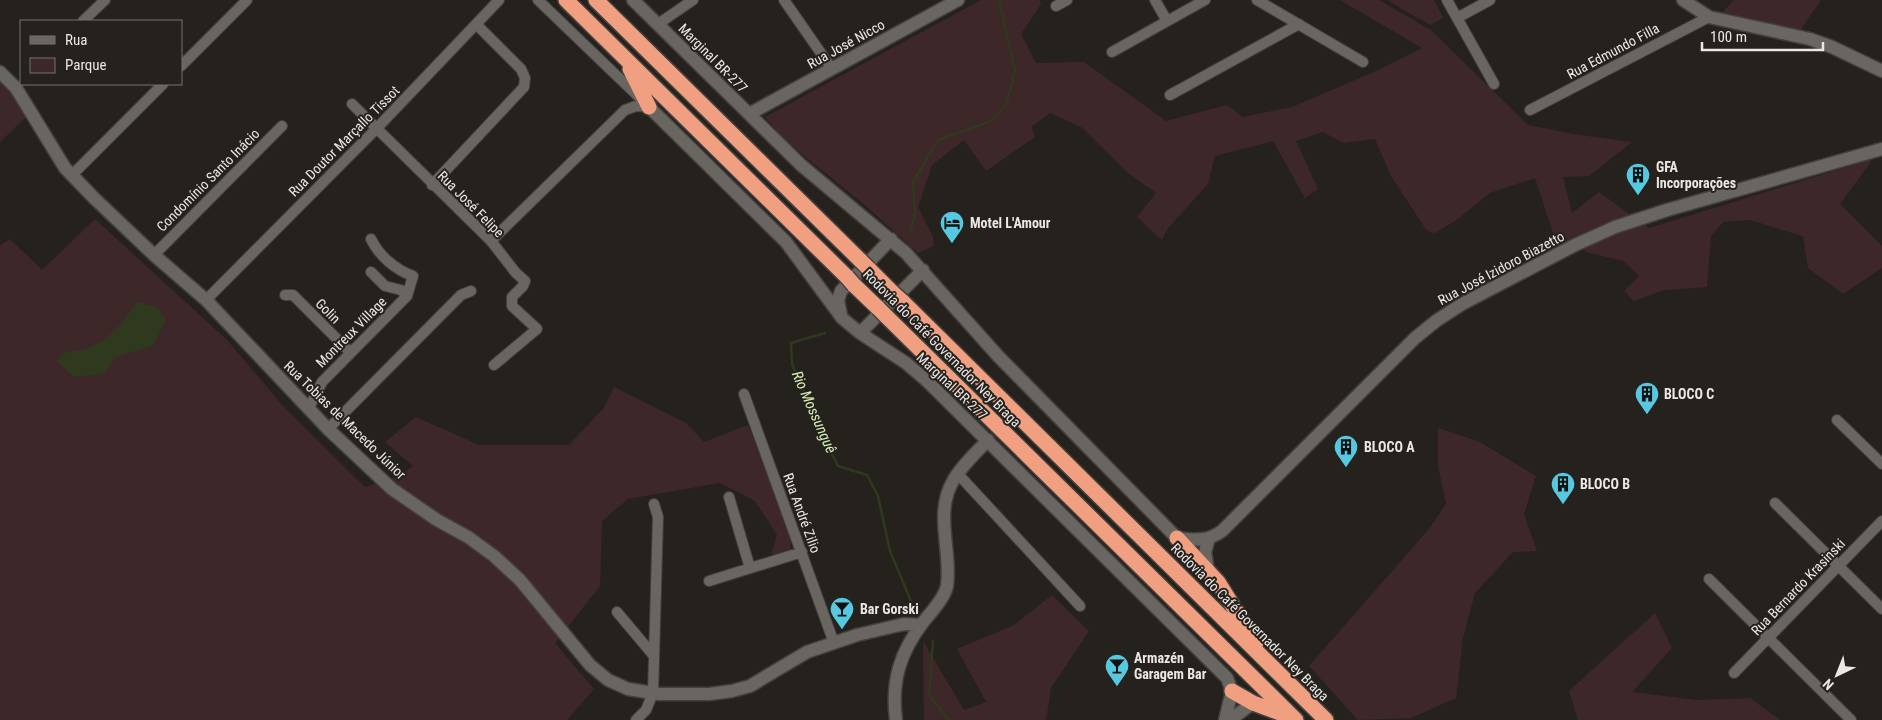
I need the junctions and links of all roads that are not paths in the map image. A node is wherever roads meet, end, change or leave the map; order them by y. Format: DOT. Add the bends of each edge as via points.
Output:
graph roads {
  1 [pos="105,0"];
  2 [pos="246,0"];
  3 [pos="499,0"];
  4 [pos="538,0"];
  5 [pos="566,0"];
  6 [pos="596,0"];
  7 [pos="633,0"];
  8 [pos="693,0"];
  9 [pos="784,0"];
  10 [pos="958,0"];
  11 [pos="1067,0"];
  12 [pos="1155,0"];
  13 [pos="1205,0"];
  14 [pos="1258,0"];
  15 [pos="1447,0"];
  16 [pos="1490,0"];
  17 [pos="1683,0"];
  18 [pos="1056,6"];
  19 [pos="1709,17"];
  20 [pos="1457,18"];
  21 [pos="84,20"];
  22 [pos="1167,21"];
  23 [pos="658,24"];
  24 [pos="1299,24"];
  25 [pos="477,25"];
  26 [pos="1112,52"];
  27 [pos="625,58"];
  28 [pos="1363,62"];
  29 [pos="182,65"];
  30 [pos="832,69"];
  31 [pos="1882,71"];
  32 [pos="0,72"];
  33 [pos="1494,84"];
  34 [pos="162,85"];
  35 [pos="19,86"];
  36 [pos="1170,95"];
  37 [pos="352,104"];
  38 [pos="649,107"];
  39 [pos="1530,110"];
  40 [pos="749,114"];
  41 [pos="282,126"];
  42 [pos="377,128"];
  43 [pos="1881,150"];
  44 [pos="72,175"];
  45 [pos="432,184"];
  46 [pos="371,239"];
  47 [pos="891,239"];
  48 [pos="491,241"];
  49 [pos="154,255"];
  50 [pos="922,270"];
  51 [pos="371,272"];
  52 [pos="471,291"];
  53 [pos="285,295"];
  54 [pos="407,296"];
  55 [pos="206,300"];
  56 [pos="842,318"];
  57 [pos="860,333"];
  58 [pos="350,352"];
  59 [pos="494,365"];
  60 [pos="744,394"];
  61 [pos="307,408"];
  62 [pos="1837,420"];
  63 [pos="328,429"];
  64 [pos="988,440"];
  65 [pos="1882,464"];
  66 [pos="958,474"];
  67 [pos="729,497"];
  68 [pos="1775,503"];
  69 [pos="654,504"];
  70 [pos="1882,521"];
  71 [pos="1177,538"];
  72 [pos="1209,538"];
  73 [pos="802,552"];
  74 [pos="1838,566"];
  75 [pos="750,568"];
  76 [pos="1208,570"];
  77 [pos="1709,579"];
  78 [pos="709,581"];
  79 [pos="1080,606"];
  80 [pos="1882,610"];
  81 [pos="618,612"];
  82 [pos="921,625"];
  83 [pos="1768,638"];
  84 [pos="834,643"];
  85 [pos="654,656"];
  86 [pos="1271,665"];
  87 [pos="1734,672"];
  88 [pos="1232,691"];
  89 [pos="653,693"];
  90 [pos="1253,703"];
  91 [pos="636,720"];
  92 [pos="896,720"];
  93 [pos="1225,720"];
  94 [pos="1230,720"];
  95 [pos="1295,720"];
  96 [pos="1326,720"];
  97 [pos="1851,720"];
  1 -- 21 [label="street"];
  2 -- 29 [label="street"];
  3 -- 25 [label="street, Rua Doutor Marçallo Tissot"];
  4 -- 38 [label="street"];
  5 -- 27 [label="highway, Rodovia do Café Governador Ney Braga"];
  6 -- 86 [label="highway, Rodovia do Café Governador Ney Braga"];
  7 -- 23 [label="street, Marginal BR-277"];
  8 -- 23 [label="street"];
  9 -- 30 [label="street"];
  10 -- 30 [label="street, Rua José Nicco"];
  11 -- 18 [label="street"];
  12 -- 22 [label="street"];
  13 -- 22 [label="street"];
  14 -- 24 [label="street"];
  15 -- 20 [label="street"];
  16 -- 20 [label="street"];
  17 -- 19 [label="street"];
  19 -- 31 [label="street" via="1810,39"];
  19 -- 39 [label="street, Rua Edmundo Filla"];
  20 -- 33 [label="street"];
  22 -- 26 [label="street"];
  23 -- 40 [label="street, Marginal BR-277"];
  24 -- 28 [label="street"];
  24 -- 36 [label="street"];
  25 -- 42 [label="street, Rua Doutor Marçallo Tissot"];
  25 -- 45 [label="street" via="521,69 524,87"];
  27 -- 38 [label="highway"];
  27 -- 95 [label="highway, Rodovia do Café Governador Ney Braga"];
  30 -- 40 [label="street, Rua José Nicco"];
  32 -- 35 [label="street, Rua Tobias de Macedo Júnior"];
  34 -- 44 [label="street"];
  35 -- 44 [label="street, Rua Tobias de Macedo Júnior"];
  37 -- 42 [label="street, Rua José Felipe"];
  38 -- 48 [label="street" via="636,106 625,110"];
  38 -- 56 [label="street, Marginal BR-277" via="786,242"];
  40 -- 47 [label="street, Marginal BR-277" via="802,165"];
  41 -- 49 [label="street, Condomínio Santo Inácio"];
  42 -- 45 [label="street, Rua José Felipe"];
  42 -- 55 [label="street, Rua Doutor Marçallo Tissot"];
  43 -- 72 [label="street, Rua José Izidoro Biazetto" via="1614,227 1462,304 1415,338 1237,517"];
  44 -- 49 [label="street, Rua Tobias de Macedo Júnior"];
  45 -- 48 [label="street, Rua José Felipe"];
  46 -- 54 [label="street, Montreux Village" via="400,272 414,276"];
  47 -- 50 [label="street, Marginal BR-277"];
  47 -- 56 [label="street" via="841,291 838,300"];
  48 -- 59 [label="street, Rua José Felipe" via="524,281 512,297 512,306 537,329"];
  49 -- 55 [label="street, Rua Tobias de Macedo Júnior"];
  50 -- 57 [label="street"];
  50 -- 71 [label="street, Marginal BR-277" via="998,356"];
  51 -- 54 [label="street" via="384,286 402,290"];
  52 -- 63 [label="street" via="461,295"];
  53 -- 58 [label="street, Golin" via="293,295"];
  54 -- 58 [label="street, Montreux Village"];
  55 -- 61 [label="street, Rua Tobias de Macedo Júnior"];
  56 -- 57 [label="street, Marginal BR-277"];
  57 -- 64 [label="street, Marginal BR-277" via="914,369"];
  58 -- 61 [label="street, Montreux Village" via="322,382"];
  60 -- 73 [label="street, Rua André Zilio"];
  61 -- 63 [label="street, Rua Tobias de Macedo Júnior"];
  62 -- 65 [label="street"];
  63 -- 89 [label="street, Rua Tobias de Macedo Júnior" via="392,489 494,556 520,580 590,665 608,680 628,689"];
  64 -- 66 [label="street"];
  64 -- 88 [label="street, Marginal BR-277" via="1227,678"];
  66 -- 79 [label="street"];
  66 -- 82 [label="street" via="947,495 944,520 946,587"];
  67 -- 75 [label="street"];
  68 -- 74 [label="street"];
  69 -- 85 [label="street" via="658,517"];
  70 -- 74 [label="street, Rua Bernardo Krasinski"];
  71 -- 72 [label="street"];
  71 -- 76 [label="highway"];
  72 -- 76 [label="street" via="1205,552"];
  73 -- 75 [label="street"];
  73 -- 84 [label="street, Rua André Zilio"];
  74 -- 80 [label="street"];
  74 -- 83 [label="street, Rua Bernardo Krasinski"];
  75 -- 78 [label="street"];
  76 -- 86 [label="highway"];
  77 -- 83 [label="street"];
  81 -- 85 [label="street"];
  82 -- 84 [label="street, Rua Tobias de Macedo Júnior" via="904,624"];
  82 -- 92 [label="street" via="896,674"];
  83 -- 87 [label="street, Rua Bernardo Krasinski"];
  83 -- 97 [label="street"];
  84 -- 89 [label="street, Rua Tobias de Macedo Júnior" via="808,652 750,686 732,691"];
  85 -- 89 [label="street"];
  86 -- 96 [label="highway, Rodovia do Café Governador Ney Braga"];
  88 -- 90 [label="highway"];
  88 -- 93 [label="street"];
  89 -- 91 [label="street" via="646,710"];
  90 -- 94 [label="street"];
  90 -- 95 [label="highway"];
}
